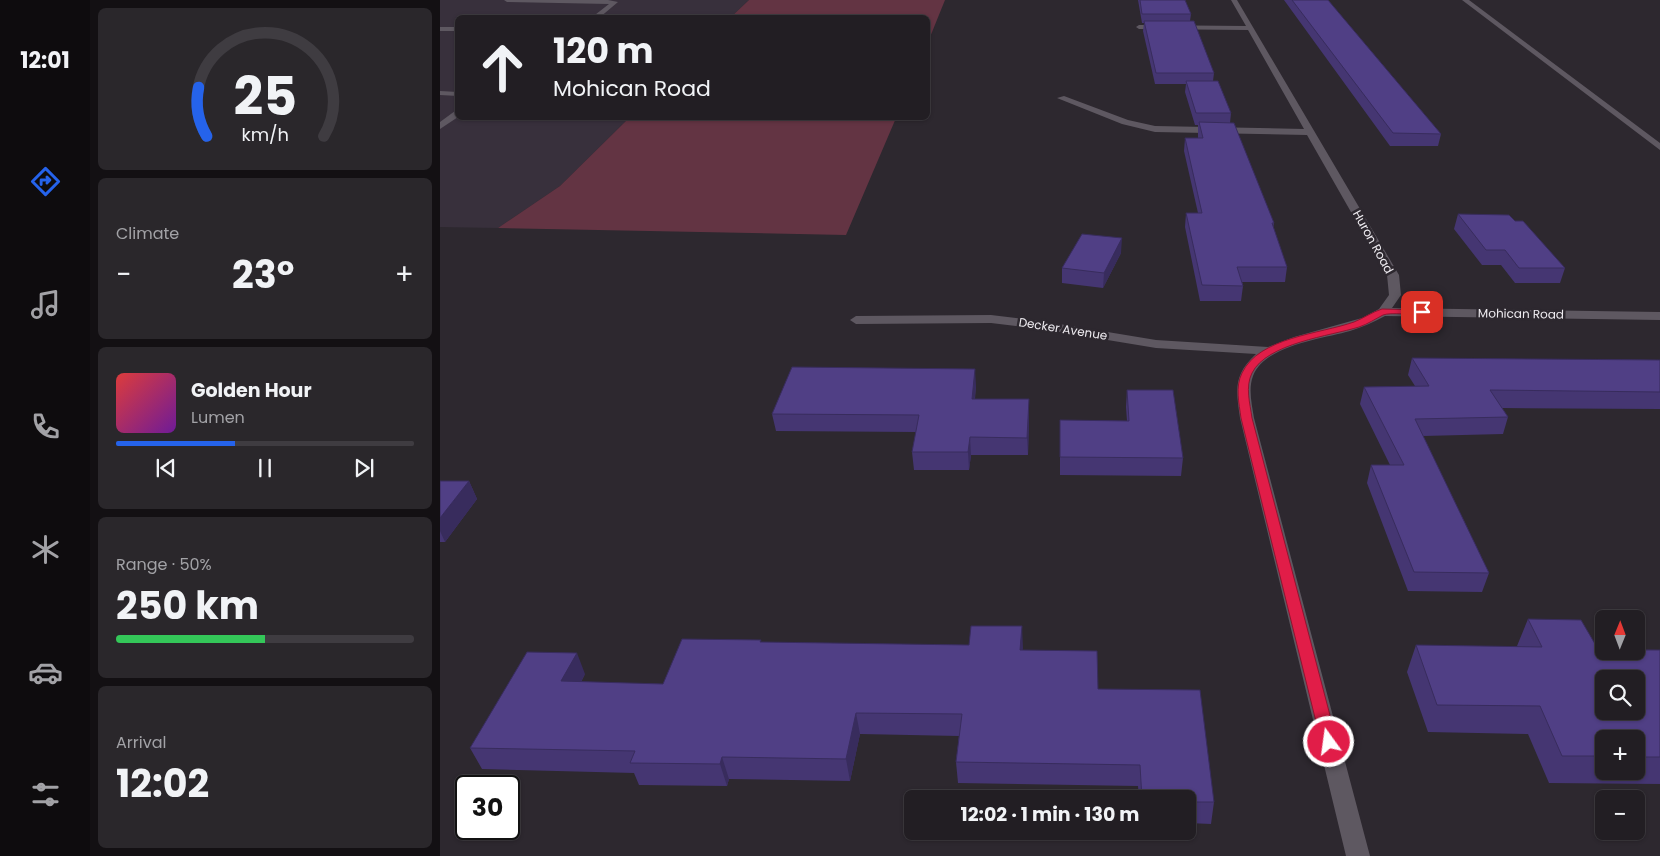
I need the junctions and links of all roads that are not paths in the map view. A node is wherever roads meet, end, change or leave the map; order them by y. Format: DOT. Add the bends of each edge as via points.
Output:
graph roads {
  1 [pos="507,0"];
  2 [pos="1234,0"];
  3 [pos="1465,0"];
  4 [pos="598,15"];
  5 [pos="1139,27"];
  6 [pos="1250,28"];
  7 [pos="440,29"];
  8 [pos="455,29"];
  9 [pos="440,94"];
  10 [pos="455,94"];
  11 [pos="1062,98"];
  12 [pos="455,115"];
  13 [pos="440,126"];
  14 [pos="1311,132"];
  15 [pos="1660,147"];
  16 [pos="1382,312"];
  17 [pos="1660,316"];
  18 [pos="856,320"];
  19 [pos="1270,351"];
  20 [pos="1358,856"];
  1 -- 4 [label="street" via="615,2"];
  2 -- 6 [label="street, Huron Road"];
  3 -- 15 [label="street"];
  5 -- 6 [label="street"];
  6 -- 14 [label="street, Huron Road"];
  7 -- 8 [label="street"];
  9 -- 10 [label="street"];
  11 -- 14 [label="street" via="1125,122 1155,129"];
  12 -- 13 [label="street"];
  14 -- 16 [label="street, Huron Road" via="1393,275 1396,286 1394,298"];
  16 -- 17 [label="street, Mohican Road"];
  16 -- 19 [label="street" via="1356,324"];
  18 -- 19 [label="street, Decker Avenue" via="991,319 1156,344"];
  19 -- 20 [label="street" via="1256,359 1247,372 1243,386 1247,418"];
}
